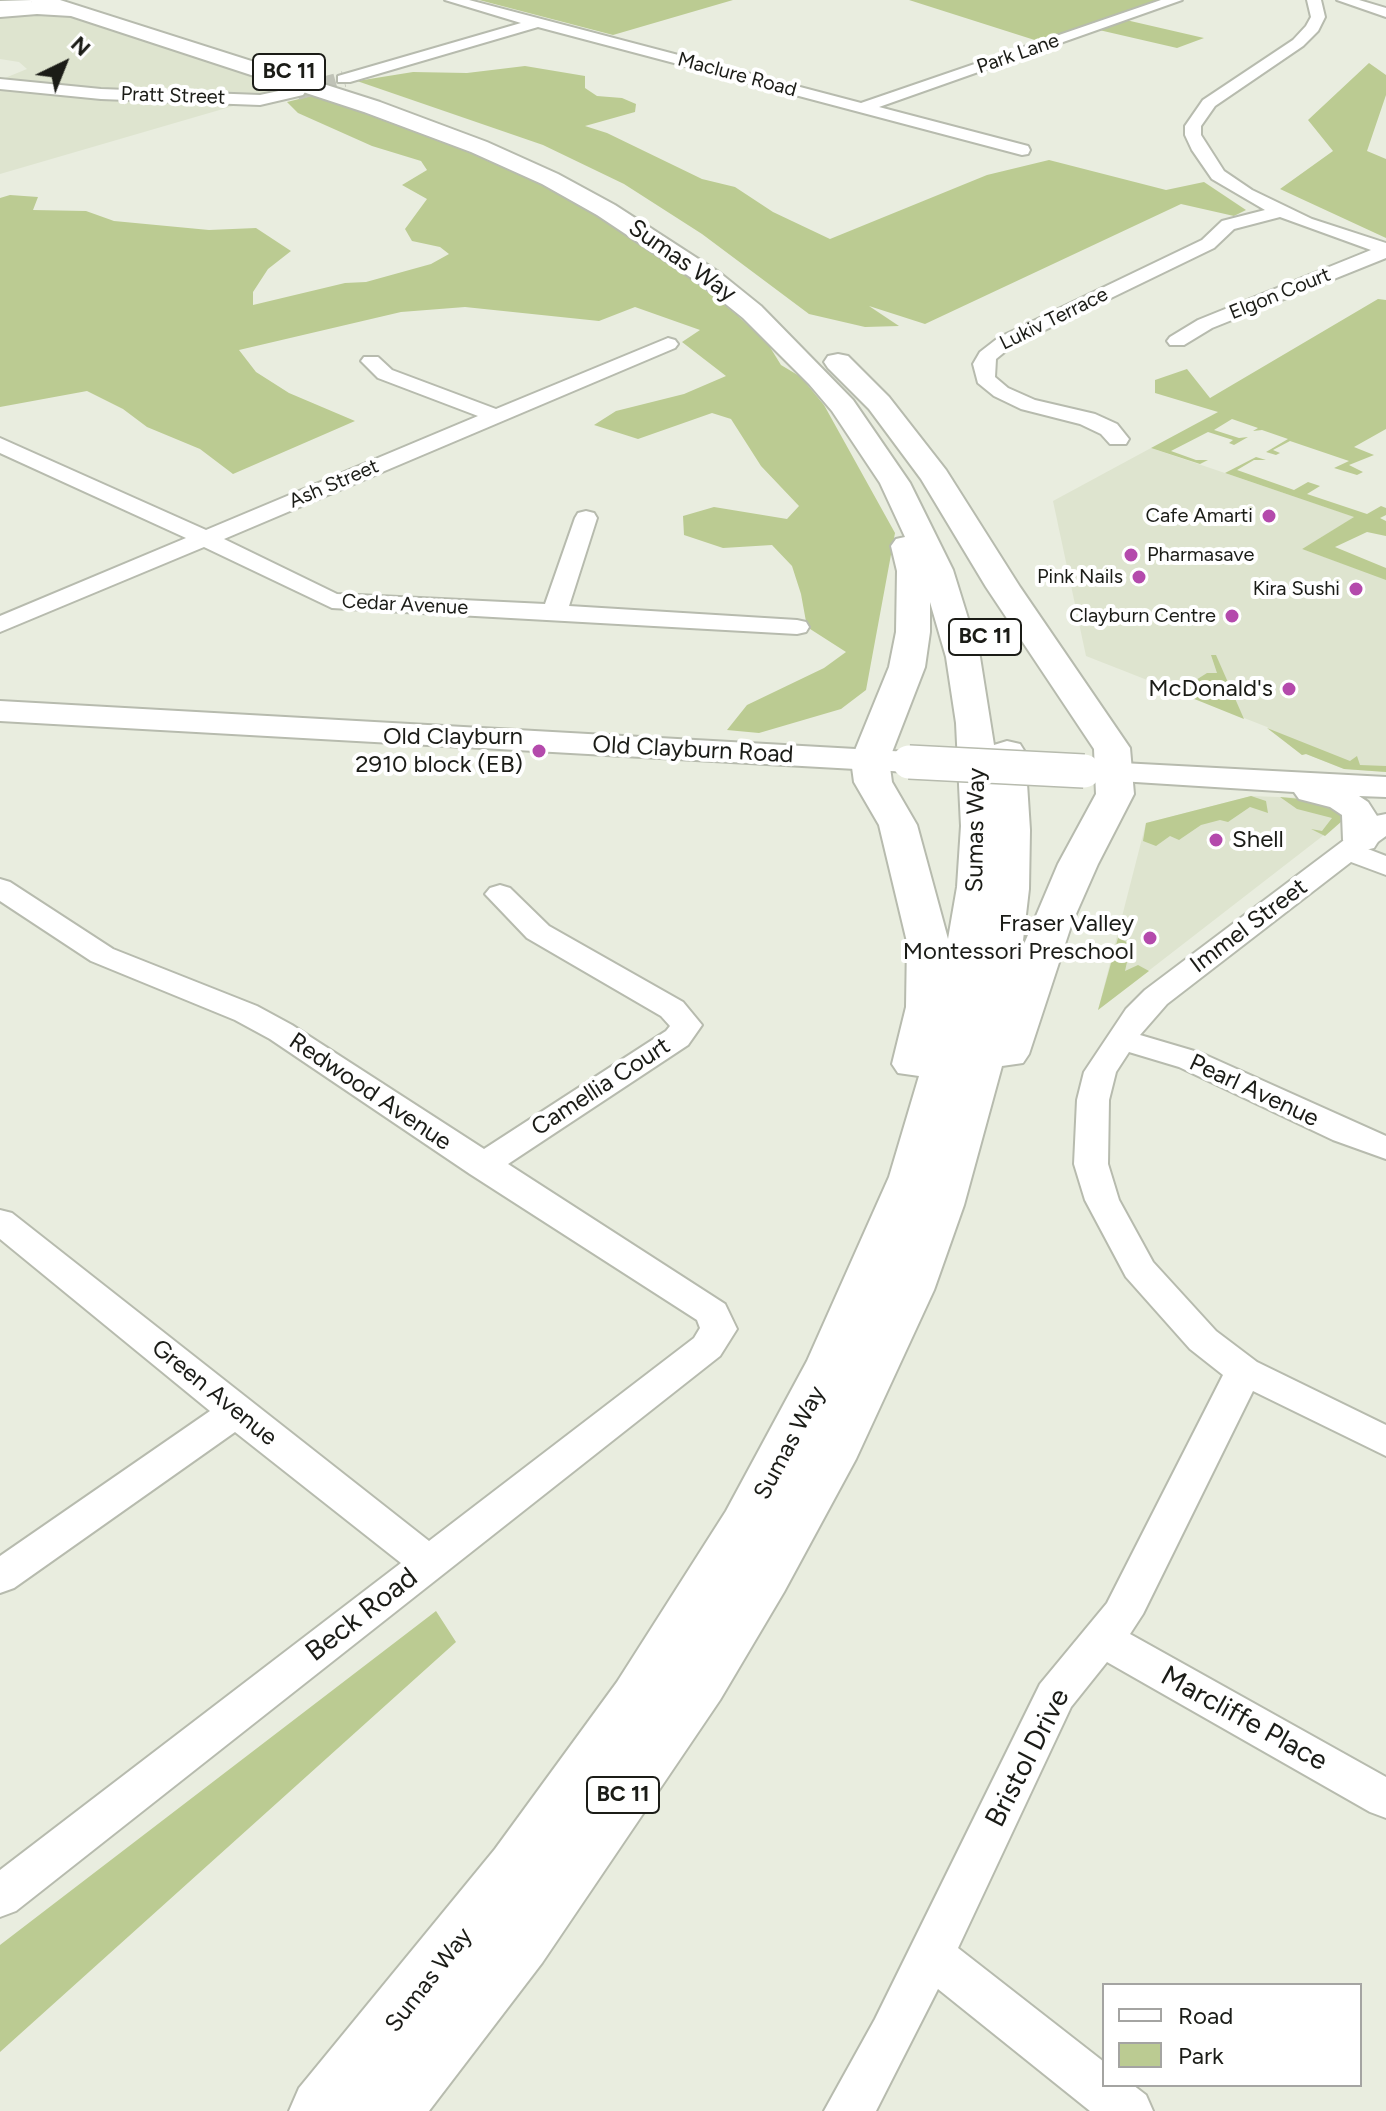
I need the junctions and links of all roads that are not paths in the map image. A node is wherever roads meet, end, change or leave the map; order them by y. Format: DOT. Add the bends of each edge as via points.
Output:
graph roads {
  1 [pos="40,0"];
  2 [pos="62,0"];
  3 [pos="79,0"];
  4 [pos="452,0"];
  5 [pos="1175,0"];
  6 [pos="1314,0"];
  7 [pos="1344,0"];
  8 [pos="14,4"];
  9 [pos="1386,13"];
  10 [pos="536,23"];
  11 [pos="136,26"];
  12 [pos="344,79"];
  13 [pos="0,84"];
  14 [pos="297,92"];
  15 [pos="861,108"];
  16 [pos="1022,150"];
  17 [pos="1278,212"];
  18 [pos="1386,250"];
  19 [pos="798,331"];
  20 [pos="1177,341"];
  21 [pos="668,344"];
  22 [pos="371,361"];
  23 [pos="843,406"];
  24 [pos="496,416"];
  25 [pos="1118,439"];
  26 [pos="0,445"];
  27 [pos="586,518"];
  28 [pos="204,539"];
  29 [pos="554,614"];
  30 [pos="0,625"];
  31 [pos="797,627"];
  32 [pos="0,711"];
  33 [pos="889,761"];
  34 [pos="1099,772"];
  35 [pos="1268,782"];
  36 [pos="1386,787"];
  37 [pos="1365,838"];
  38 [pos="1386,866"];
  39 [pos="0,888"];
  40 [pos="500,894"];
  41 [pos="1120,1039"];
  42 [pos="1386,1148"];
  43 [pos="482,1166"];
  44 [pos="0,1221"];
  45 [pos="719,1329"];
  46 [pos="1244,1371"];
  47 [pos="236,1412"];
  48 [pos="1386,1442"];
  49 [pos="829,1459"];
  50 [pos="429,1563"];
  51 [pos="0,1577"];
  52 [pos="688,1621"];
  53 [pos="1103,1639"];
  54 [pos="1386,1799"];
  55 [pos="0,1897"];
  56 [pos="931,1955"];
  57 [pos="323,2111"];
  58 [pos="388,2111"];
  59 [pos="849,2111"];
  60 [pos="1128,2111"];
  1 -- 11 [label="highway, Sumas Way / BC 11"];
  2 -- 11 [label="highway, Sumas Way / BC 11"];
  3 -- 11 [label="highway"];
  4 -- 10 [label="street, Maclure Road"];
  5 -- 15 [label="street, Park Lane"];
  6 -- 17 [label="street" via="1318,17 1313,28 1209,103 1193,126 1194,140 1218,175"];
  7 -- 9 [label="street"];
  8 -- 11 [label="highway"];
  10 -- 12 [label="street"];
  10 -- 15 [label="street, Maclure Road"];
  11 -- 19 [label="highway, Sumas Way / BC 11" via="400,108 543,166 672,235"];
  11 -- 23 [label="highway, Sumas Way / BC 11" via="417,122 571,190 641,230 721,287 785,343"];
  13 -- 14 [label="street, Pratt Street" via="260,100"];
  15 -- 16 [label="street, Maclure Road"];
  17 -- 18 [label="street"];
  17 -- 25 [label="street, Lukiv Terrace" via="1228,225 1208,244 1005,342 983,364 985,379 1001,392 1028,405 1087,419"];
  18 -- 20 [label="street, Elgon Court" via="1205,324"];
  19 -- 34 [label="highway" via="879,403 935,476 1112,748"];
  19 -- 49 [label="highway, Sumas Way / BC 11" via="888,436 925,492 962,568 985,638 1010,774 1009,889 998,976 964,1132 909,1290"];
  21 -- 24 [label="street, Ash Street"];
  22 -- 24 [label="street" via="385,374"];
  23 -- 33 [label="highway" via="898,520 913,571 907,667"];
  23 -- 52 [label="highway, Sumas Way / BC 11" via="917,525 937,570 963,657 979,768 971,938 952,1037 912,1177 882,1251 792,1440"];
  24 -- 28 [label="street, Ash Street"];
  26 -- 28 [label="street, Cedar Avenue"];
  27 -- 29 [label="street"];
  28 -- 29 [label="street, Cedar Avenue" via="332,601"];
  28 -- 30 [label="street, Ash Street"];
  29 -- 31 [label="street, Cedar Avenue"];
  32 -- 33 [label="main road, Old Clayburn Road"];
  33 -- 34 [label="main road, Old Clayburn Road, bridge"];
  33 -- 52 [label="highway" via="873,782 898,825 928,942 921,1040 890,1155 845,1276"];
  34 -- 35 [label="main road, Old Clayburn Road"];
  34 -- 49 [label="highway" via="1115,794 1078,864 1038,960 952,1235 871,1404"];
  35 -- 36 [label="main road, Old Clayburn Road"];
  35 -- 37 [label="main road" via="1349,804 1360,816"];
  37 -- 38 [label="street"];
  37 -- 41 [label="street, Immel Street" via="1156,997"];
  39 -- 43 [label="street, Redwood Avenue" via="102,955 281,1032"];
  40 -- 43 [label="street, Camellia Court" via="538,932 672,1009 686,1025 677,1038"];
  41 -- 42 [label="street, Pearl Avenue" via="1190,1060"];
  41 -- 46 [label="street, Immel Street" via="1100,1072 1093,1100 1091,1164 1102,1200 1139,1269 1168,1305"];
  43 -- 45 [label="street, Redwood Avenue" via="712,1313"];
  44 -- 47 [label="street, Green Avenue"];
  45 -- 50 [label="street, Beck Road" via="707,1347"];
  46 -- 48 [label="street, Immel Street"];
  46 -- 53 [label="street, Bristol Drive" via="1122,1614"];
  47 -- 50 [label="street, Green Avenue"];
  47 -- 51 [label="street"];
  49 -- 58 [label="highway, Sumas Way / BC 11" via="764,1577 618,1804 519,1943"];
  50 -- 55 [label="street, Beck Road"];
  52 -- 57 [label="highway, Sumas Way / BC 11" via="517,1868"];
  53 -- 54 [label="street, Marcliffe Place"];
  53 -- 56 [label="street, Bristol Drive" via="1055,1696"];
  56 -- 59 [label="street, Bristol Drive"];
  56 -- 60 [label="street"];
}
